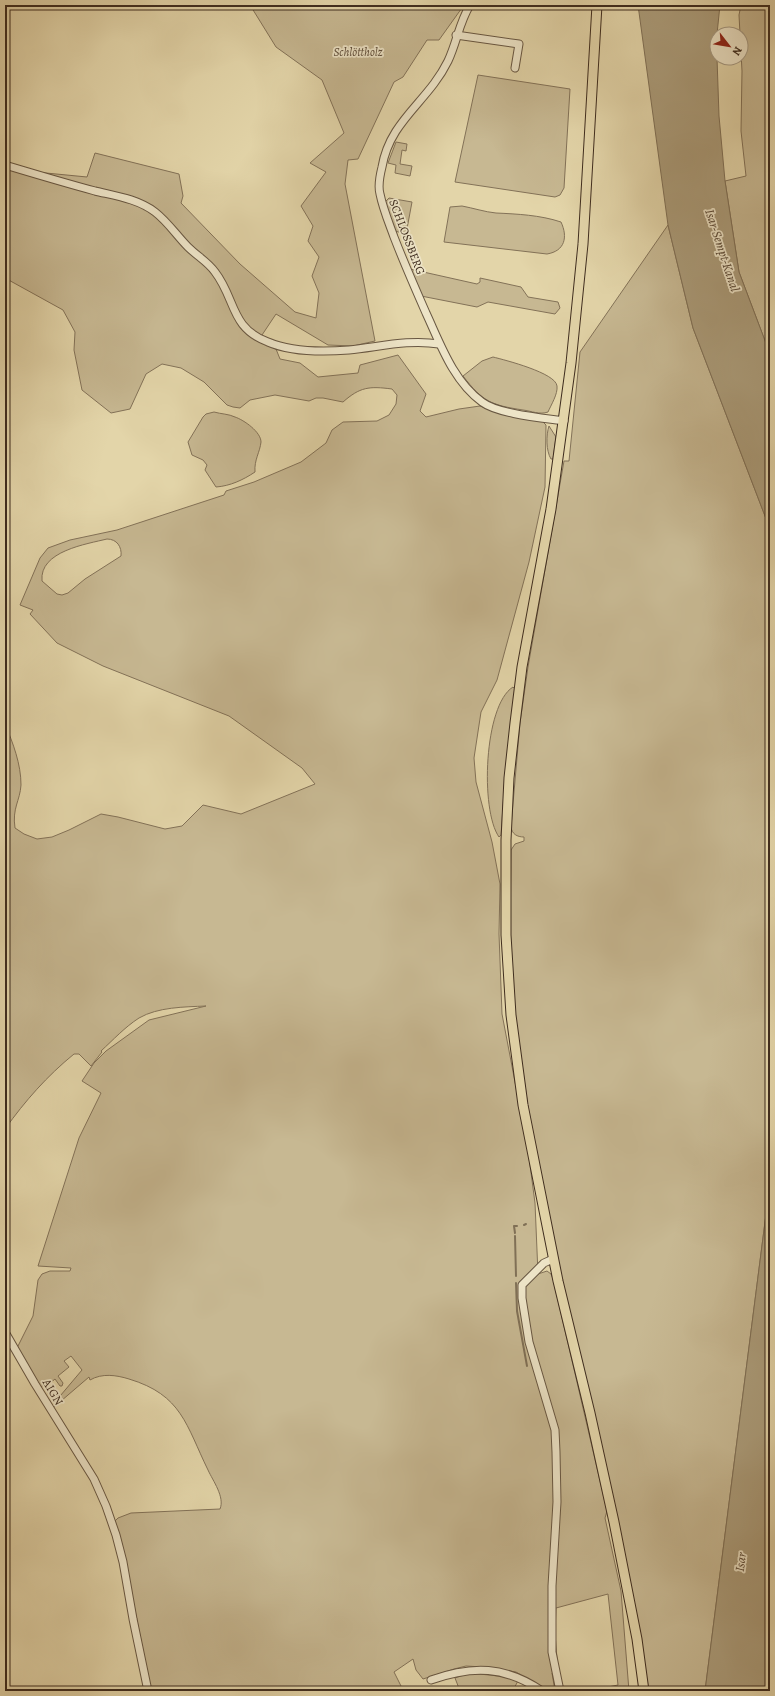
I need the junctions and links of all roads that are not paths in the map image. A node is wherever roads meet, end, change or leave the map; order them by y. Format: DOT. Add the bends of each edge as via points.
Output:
graph roads {
  1 [pos="470,5"];
  2 [pos="597,5"];
  3 [pos="456,35"];
  4 [pos="515,68"];
  5 [pos="5,165"];
  6 [pos="439,344"];
  7 [pos="564,421"];
  8 [pos="553,1258"];
  9 [pos="5,1332"];
  10 [pos="431,1680"];
  11 [pos="148,1691"];
  12 [pos="542,1691"];
  13 [pos="560,1691"];
  14 [pos="644,1691"];
  1 -- 3 [label="street, SCHLOSSBERG"];
  2 -- 7 [label="main road" via="583,244"];
  3 -- 4 [label="street" via="519,44"];
  3 -- 6 [label="street, SCHLOSSBERG" via="448,60 429,92 405,116 391,138 383,162 379,193 404,264"];
  5 -- 6 [label="street" via="148,207 170,225 185,244 215,272 246,329 268,342 309,349 348,350 404,343"];
  6 -- 7 [label="street, SCHLOSSBERG" via="459,378 481,401 510,412"];
  7 -- 8 [label="main road" via="522,667 509,778 505,885 508,975 515,1050 523,1105"];
  8 -- 13 [label="street" via="544,1263 522,1285 522,1298 529,1342 555,1430 552,1652"];
  8 -- 14 [label="main road" via="614,1522 637,1639"];
  9 -- 11 [label="street, AIGN" via="94,1479 116,1535 123,1562"];
  10 -- 12 [label="street" via="460,1671 490,1671 514,1675"];
}
